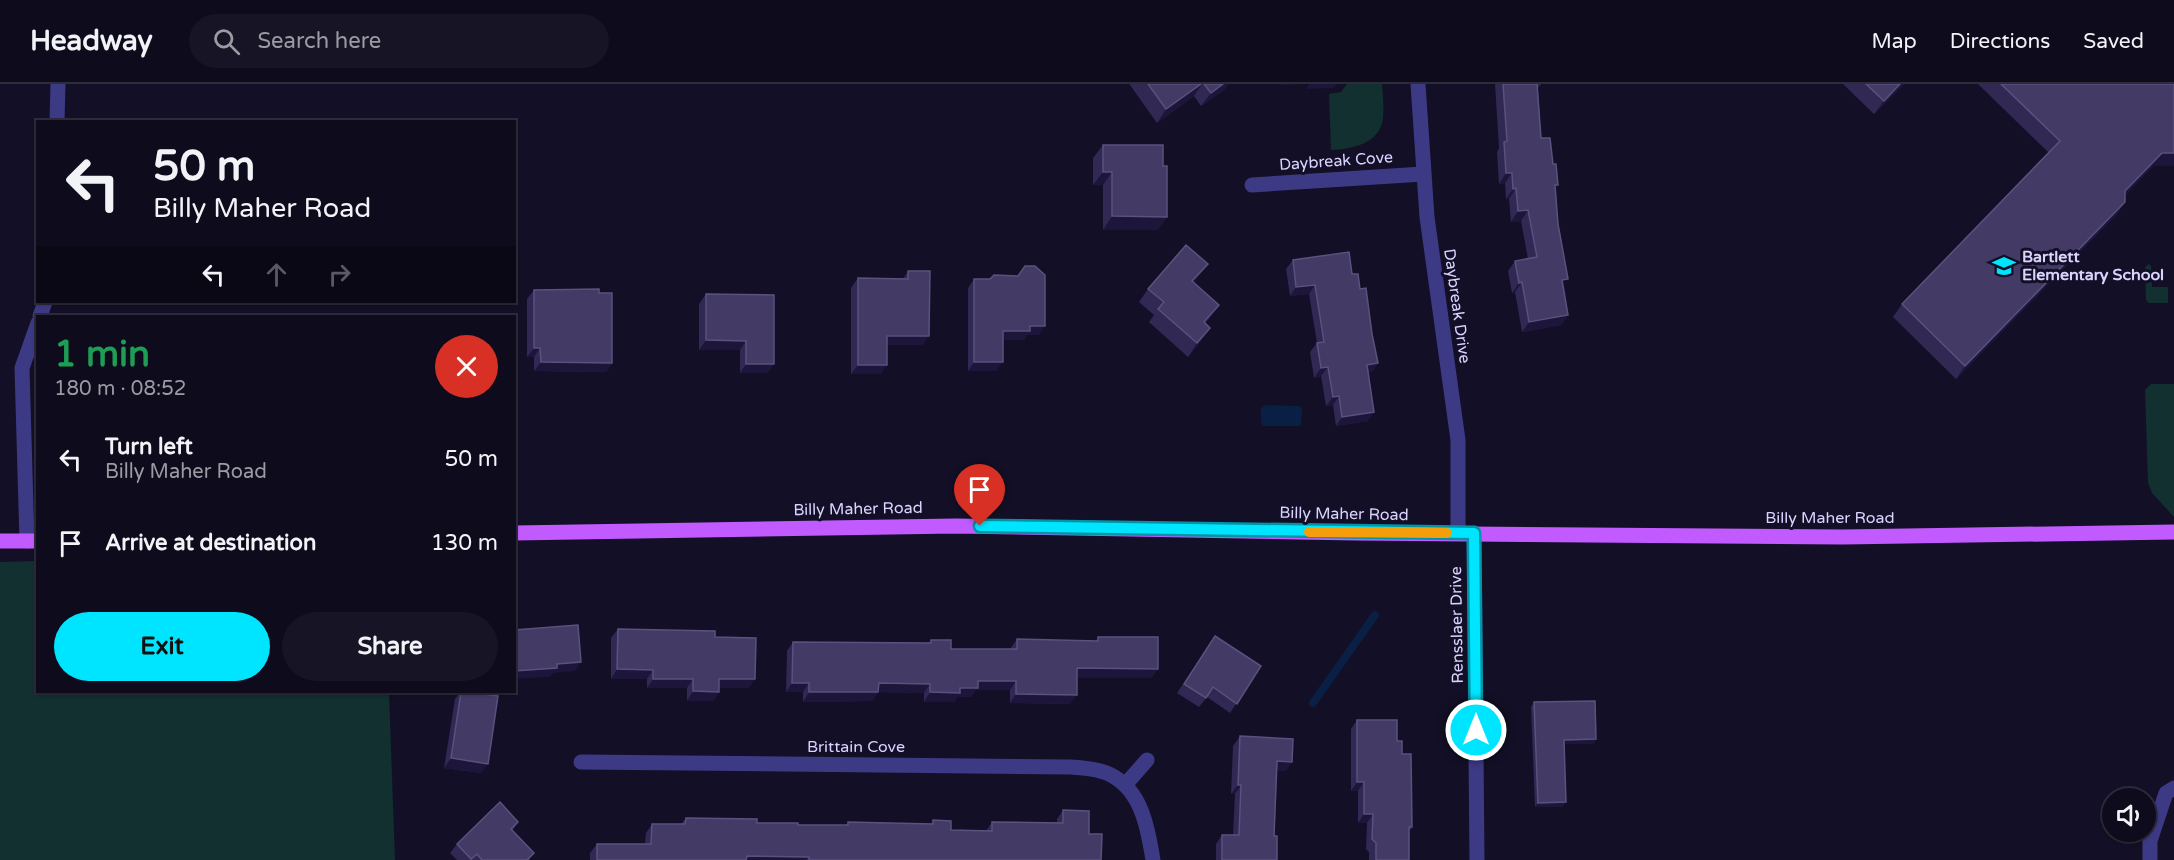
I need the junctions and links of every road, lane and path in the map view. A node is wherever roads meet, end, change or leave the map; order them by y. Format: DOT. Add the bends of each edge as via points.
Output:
graph roads {
  1 [pos="58,84"];
  2 [pos="1418,84"];
  3 [pos="57,120"];
  4 [pos="1423,174"];
  5 [pos="1252,185"];
  6 [pos="36,329"];
  7 [pos="2174,532"];
  8 [pos="516,533"];
  9 [pos="1458,533"];
  10 [pos="1474,533"];
  11 [pos="0,541"];
  12 [pos="32,541"];
  13 [pos="1148,760"];
  14 [pos="581,762"];
  15 [pos="1125,785"];
  16 [pos="2170,790"];
  17 [pos="1153,860"];
  18 [pos="1477,860"];
  19 [pos="2150,860"];
  1 -- 3 [label="street"];
  2 -- 4 [label="street, Daybreak Drive"];
  4 -- 5 [label="street, Daybreak Cove"];
  4 -- 9 [label="street, Daybreak Drive" via="1433,273 1458,440"];
  6 -- 12 [label="street" via="22,368"];
  7 -- 10 [label="main road, Billy Maher Road" via="1843,537"];
  8 -- 9 [label="main road, Billy Maher Road" via="956,526"];
  9 -- 10 [label="main road, Billy Maher Road"];
  10 -- 18 [label="street, Rensslaer Drive"];
  11 -- 12 [label="main road"];
  13 -- 15 [label="street"];
  14 -- 15 [label="street, Brittain Cove" via="1070,767 1103,772"];
  15 -- 17 [label="street" via="1143,814"];
  16 -- 19 [label="street" via="2150,842"];
}
